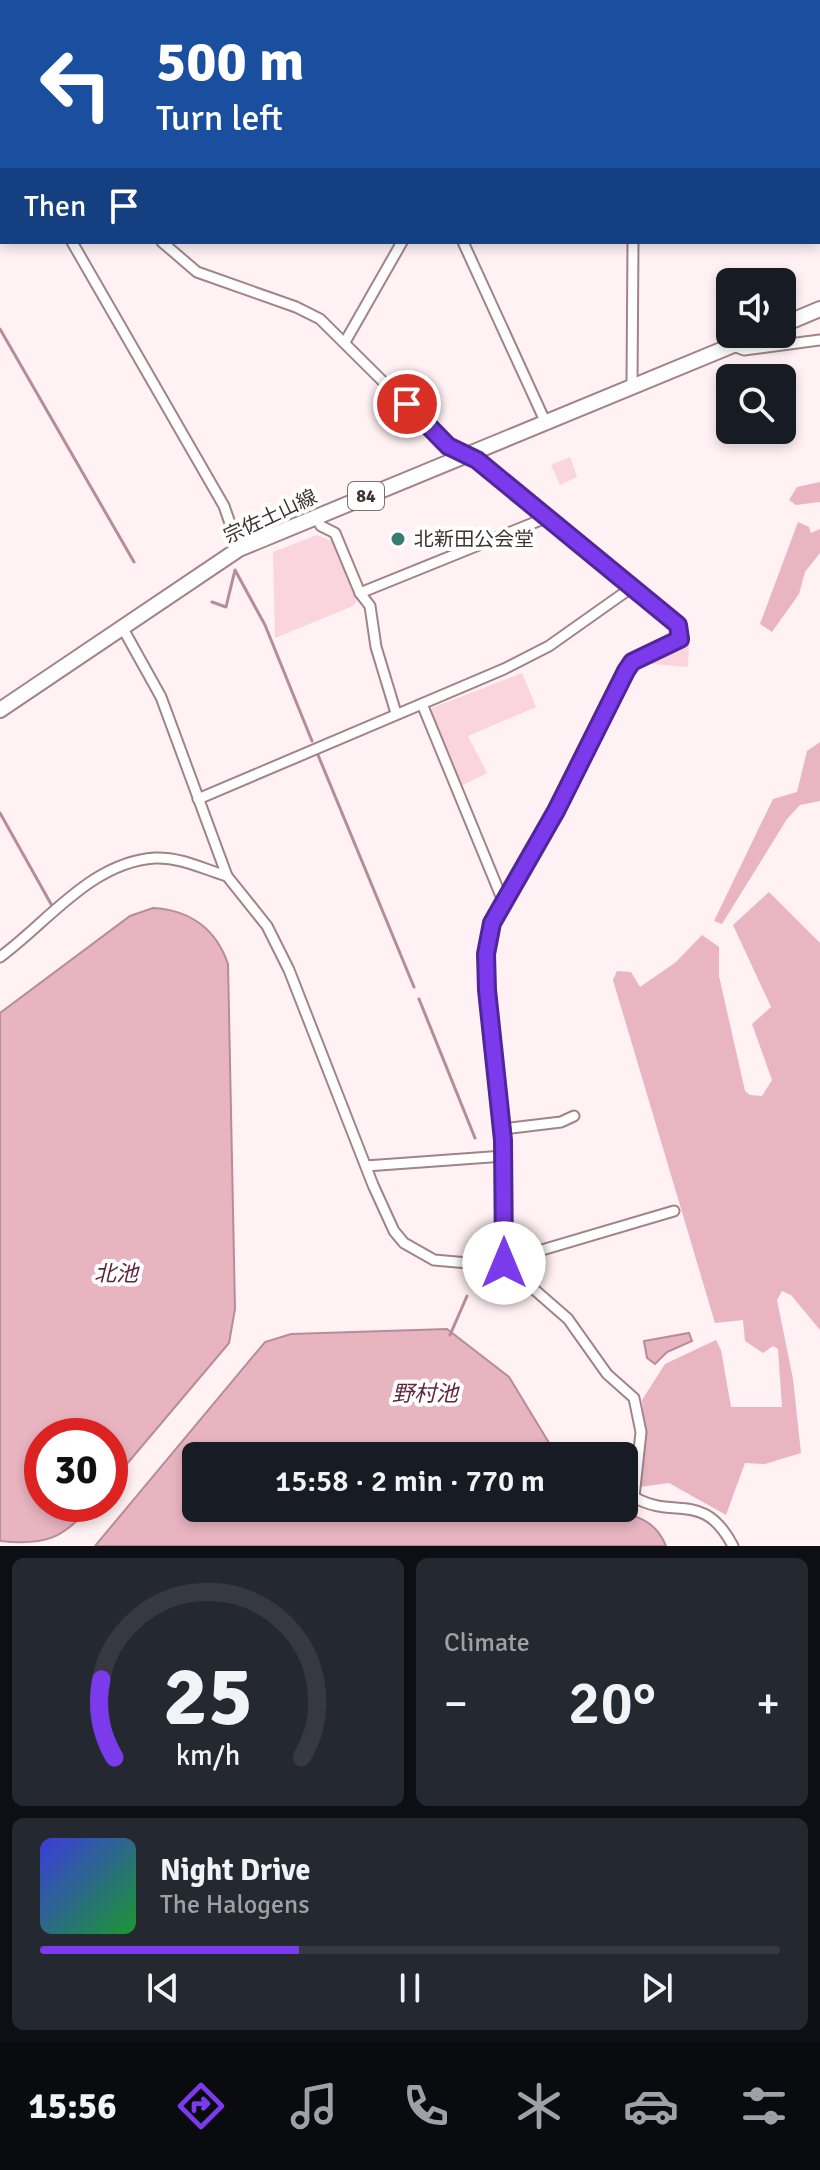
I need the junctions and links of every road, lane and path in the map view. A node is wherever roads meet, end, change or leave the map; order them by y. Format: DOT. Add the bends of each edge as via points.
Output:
graph roads {
  1 [pos="73,244"];
  2 [pos="164,244"];
  3 [pos="401,244"];
  4 [pos="464,244"];
  5 [pos="633,244"];
  6 [pos="820,309"];
  7 [pos="796,319"];
  8 [pos="820,340"];
  9 [pos="345,342"];
  10 [pos="796,343"];
  11 [pos="724,348"];
  12 [pos="739,348"];
  13 [pos="759,348"];
  14 [pos="632,385"];
  15 [pos="545,421"];
  16 [pos="463,455"];
  17 [pos="316,517"];
  18 [pos="548,517"];
  19 [pos="239,549"];
  20 [pos="631,588"];
  21 [pos="360,593"];
  22 [pos="122,627"];
  23 [pos="422,704"];
  24 [pos="0,710"];
  25 [pos="396,713"];
  26 [pos="198,799"];
  27 [pos="227,876"];
  28 [pos="503,901"];
  29 [pos="0,957"];
  30 [pos="574,1116"];
  31 [pos="503,1129"];
  32 [pos="504,1156"];
  33 [pos="366,1166"];
  34 [pos="674,1211"];
  35 [pos="504,1263"];
  36 [pos="733,1546"];
  1 -- 19 [label="street" via="224,506"];
  2 -- 9 [label="street" via="197,272 308,312"];
  3 -- 9 [label="street"];
  4 -- 15 [label="street"];
  5 -- 14 [label="street"];
  6 -- 7 [label="main road"];
  8 -- 10 [label="street"];
  9 -- 16 [label="street"];
  11 -- 14 [label="main road, 宗佐土山線 / 84"];
  12 -- 13 [label="street"];
  14 -- 15 [label="main road, 宗佐土山線 / 84"];
  15 -- 16 [label="main road, 宗佐土山線 / 84"];
  16 -- 17 [label="main road, 宗佐土山線 / 84"];
  16 -- 18 [label="street" via="477,460"];
  17 -- 19 [label="main road, 宗佐土山線 / 84"];
  17 -- 21 [label="street" via="335,533"];
  18 -- 20 [label="street"];
  18 -- 21 [label="street"];
  19 -- 22 [label="main road, 宗佐土山線 / 84"];
  20 -- 23 [label="street" via="549,646"];
  20 -- 28 [label="street" via="678,625 680,639 632,662"];
  21 -- 25 [label="street" via="370,606"];
  22 -- 24 [label="main road, 宗佐土山線 / 84"];
  22 -- 26 [label="street" via="161,697"];
  23 -- 25 [label="street"];
  23 -- 28 [label="street"];
  25 -- 26 [label="street"];
  26 -- 27 [label="street"];
  27 -- 29 [label="street" via="185,861 157,858 122,867 51,911"];
  27 -- 33 [label="street" via="275,938"];
  28 -- 31 [label="street" via="486,954"];
  30 -- 31 [label="street"];
  31 -- 32 [label="street"];
  32 -- 33 [label="street"];
  32 -- 35 [label="street"];
  33 -- 35 [label="street" via="404,1243 434,1260"];
  34 -- 35 [label="street"];
  35 -- 36 [label="street" via="568,1319 607,1374 634,1398 641,1432 634,1497 703,1511 716,1520"];
}
